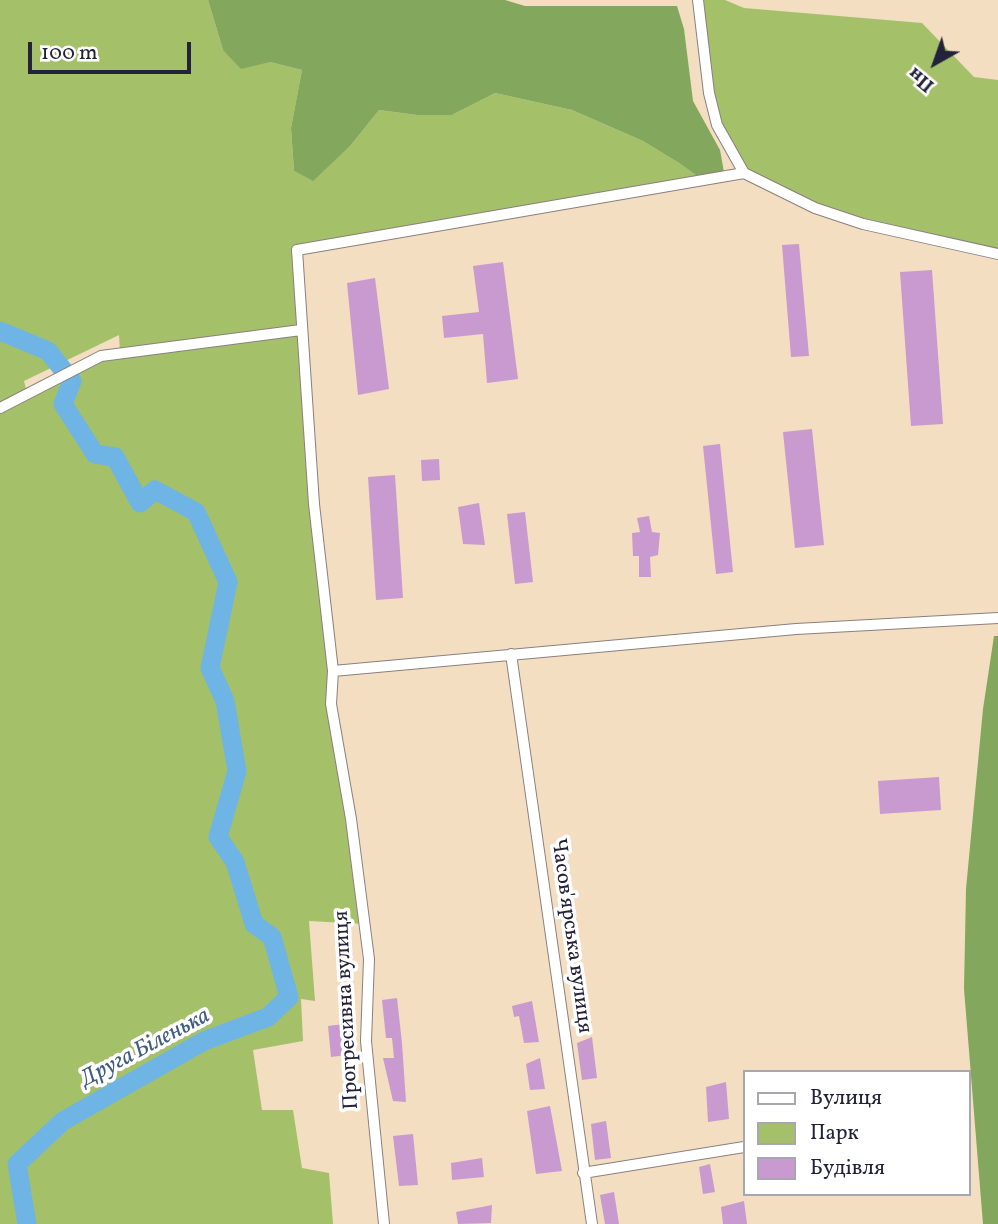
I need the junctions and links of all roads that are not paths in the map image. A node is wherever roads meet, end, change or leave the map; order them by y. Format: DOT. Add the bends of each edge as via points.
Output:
graph roads {
  1 [pos="698,0"];
  2 [pos="744,173"];
  3 [pos="998,254"];
  4 [pos="301,330"];
  5 [pos="0,408"];
  6 [pos="998,618"];
  7 [pos="511,654"];
  8 [pos="332,671"];
  9 [pos="743,1147"];
  10 [pos="583,1173"];
  11 [pos="384,1224"];
  12 [pos="592,1224"];
  1 -- 2 [label="street" via="709,93 718,125"];
  2 -- 3 [label="street" via="815,208 863,224"];
  2 -- 4 [label="street, Прогресивна вулиця" via="297,250"];
  4 -- 5 [label="street" via="101,356"];
  4 -- 8 [label="street, Прогресивна вулиця"];
  6 -- 7 [label="street" via="796,629"];
  7 -- 8 [label="street"];
  7 -- 10 [label="street, Часов'ярська вулиця"];
  8 -- 11 [label="street, Прогресивна вулиця" via="331,705 369,959 366,1041"];
  9 -- 10 [label="street"];
  10 -- 12 [label="street, Часов'ярська вулиця"];
}
